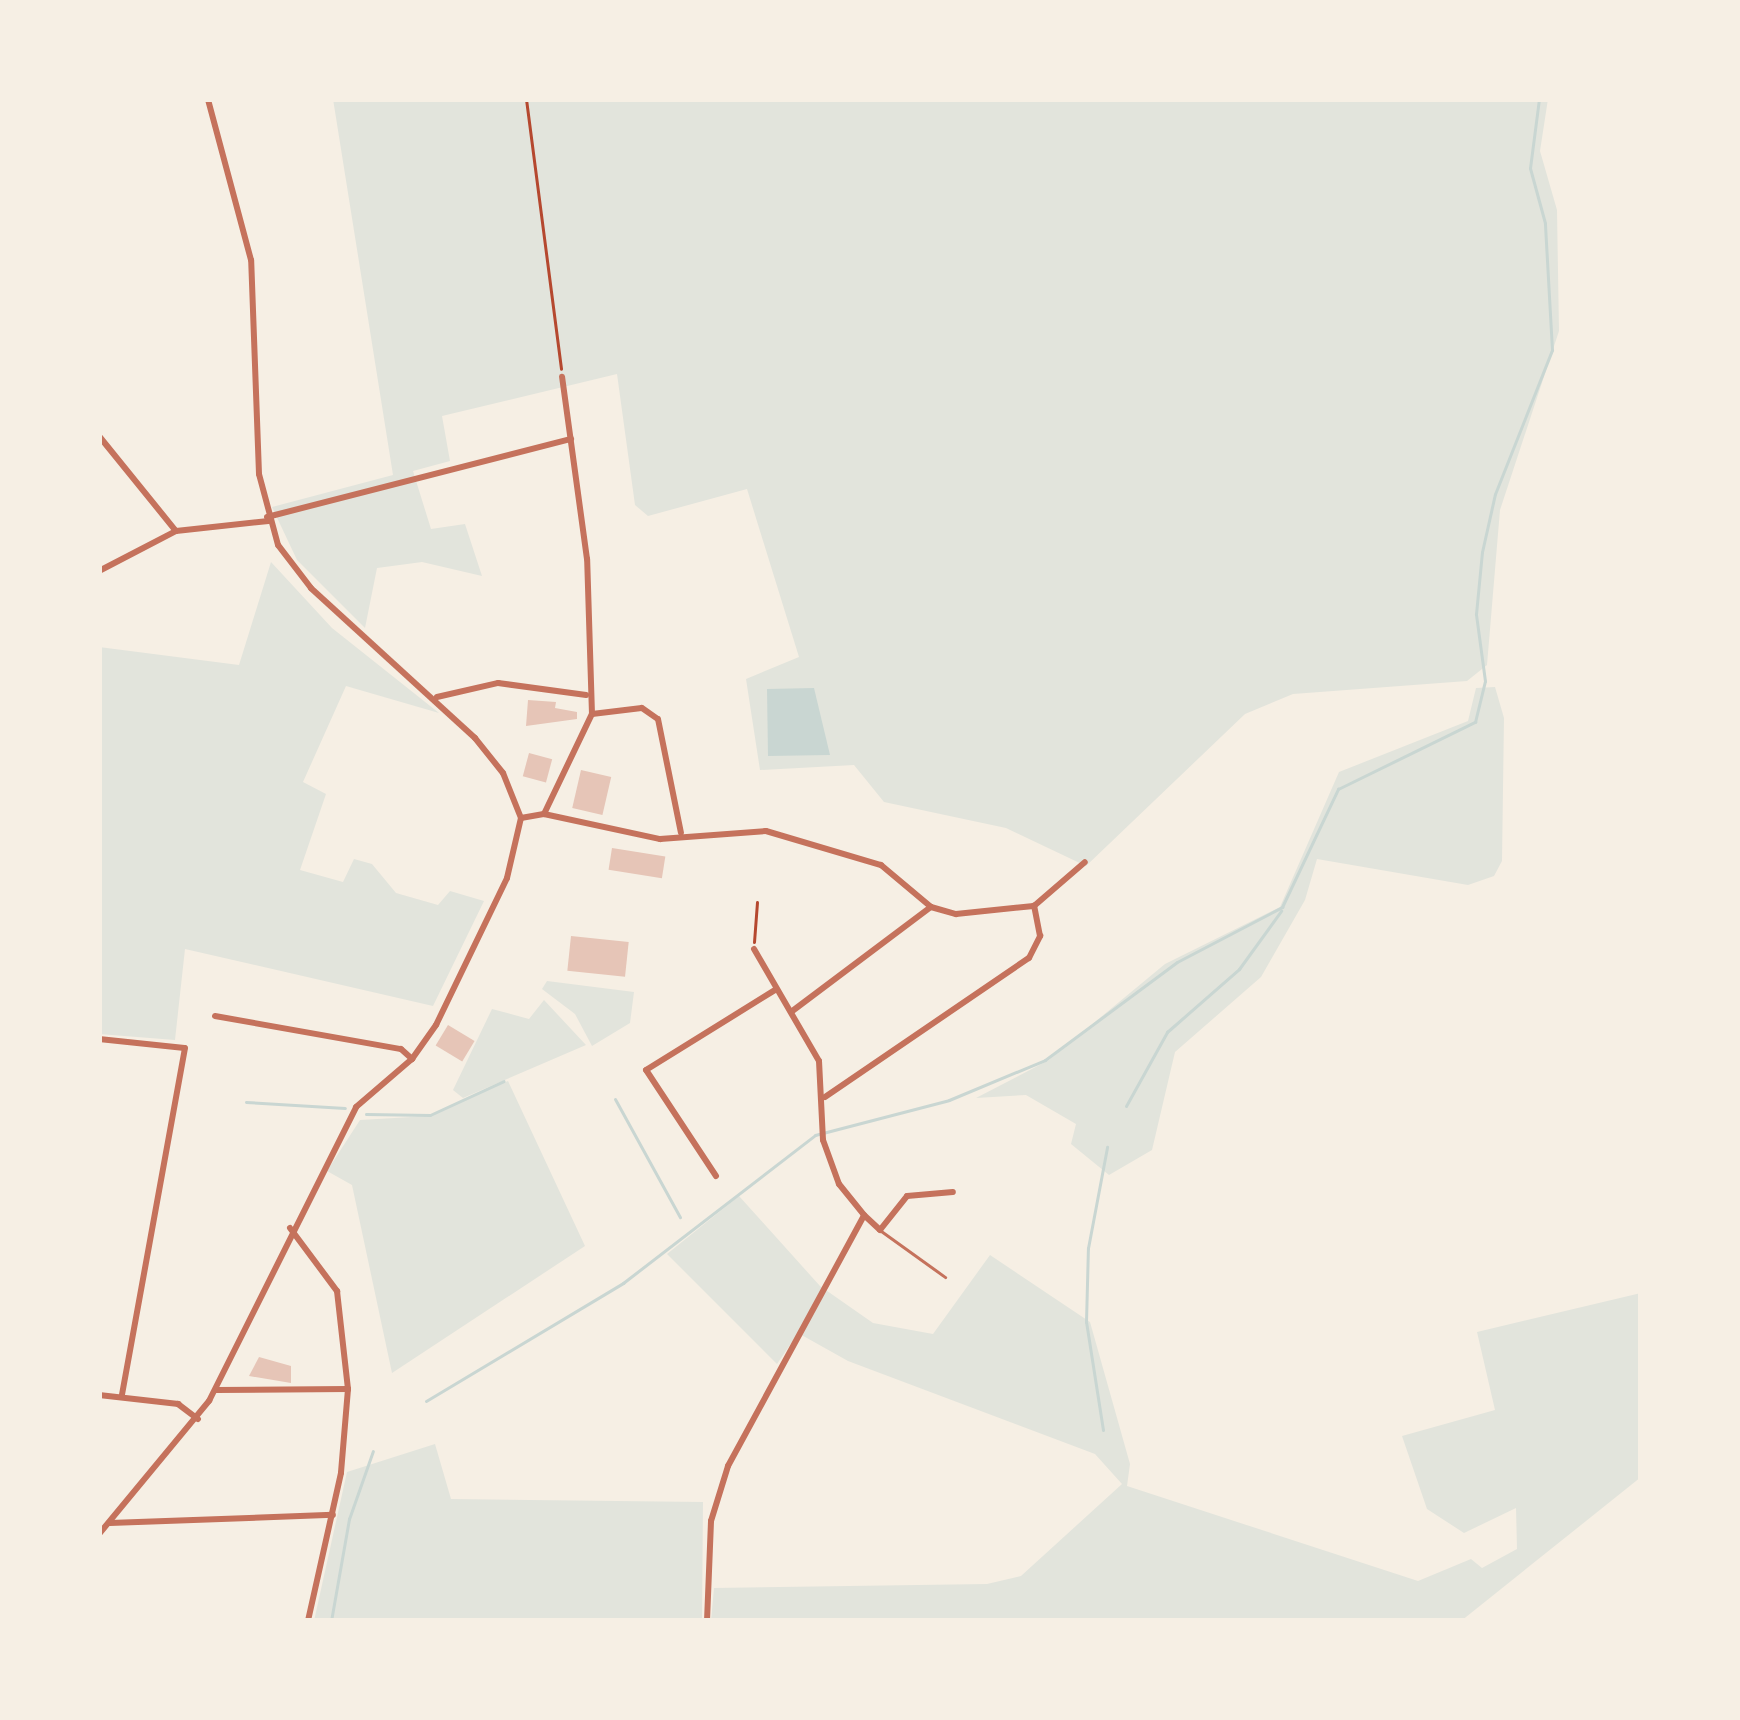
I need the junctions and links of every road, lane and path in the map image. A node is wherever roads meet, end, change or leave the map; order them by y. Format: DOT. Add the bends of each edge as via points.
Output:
graph roads {
  1 [pos="208,99"];
  2 [pos="526,99"];
  3 [pos="562,377"];
  4 [pos="99,436"];
  5 [pos="572,439"];
  6 [pos="267,519"];
  7 [pos="176,531"];
  8 [pos="99,571"];
  9 [pos="586,695"];
  10 [pos="436,698"];
  11 [pos="592,714"];
  12 [pos="544,814"];
  13 [pos="520,818"];
  14 [pos="681,833"];
  15 [pos="1085,862"];
  16 [pos="757,902"];
  17 [pos="1034,906"];
  18 [pos="932,907"];
  19 [pos="754,950"];
  20 [pos="775,990"];
  21 [pos="791,1012"];
  22 [pos="215,1016"];
  23 [pos="99,1039"];
  24 [pos="412,1058"];
  25 [pos="825,1097"];
  26 [pos="716,1176"];
  27 [pos="953,1192"];
  28 [pos="864,1215"];
  29 [pos="290,1228"];
  30 [pos="880,1230"];
  31 [pos="945,1277"];
  32 [pos="347,1389"];
  33 [pos="215,1390"];
  34 [pos="122,1394"];
  35 [pos="99,1395"];
  36 [pos="197,1419"];
  37 [pos="333,1515"];
  38 [pos="110,1523"];
  39 [pos="99,1534"];
  40 [pos="308,1621"];
  41 [pos="707,1621"];
  1 -- 6 [label="street" via="251,260"];
  2 -- 3 [label="path"];
  3 -- 5 [label="street"];
  4 -- 7 [label="street"];
  5 -- 6 [label="street"];
  5 -- 9 [label="street" via="587,559"];
  6 -- 7 [label="street"];
  6 -- 10 [label="street" via="311,589"];
  7 -- 8 [label="street"];
  9 -- 10 [label="street" via="498,683"];
  9 -- 11 [label="street"];
  10 -- 13 [label="street" via="503,773"];
  11 -- 12 [label="street"];
  11 -- 14 [label="street" via="642,708 658,719"];
  12 -- 13 [label="street"];
  12 -- 14 [label="street" via="626,835"];
  13 -- 24 [label="street" via="507,878"];
  14 -- 18 [label="street" via="741,827 785,836 881,865"];
  15 -- 17 [label="street"];
  16 -- 19 [label="path"];
  17 -- 18 [label="street" via="956,914"];
  17 -- 25 [label="street" via="1040,936 1029,958"];
  18 -- 21 [label="street"];
  19 -- 20 [label="street"];
  20 -- 21 [label="street"];
  20 -- 26 [label="street" via="646,1070"];
  21 -- 25 [label="street" via="819,1061"];
  22 -- 24 [label="street" via="355,1039"];
  23 -- 34 [label="street" via="184,1048"];
  24 -- 29 [label="street" via="356,1107"];
  25 -- 28 [label="street" via="823,1140 839,1184"];
  27 -- 30 [label="street" via="907,1196"];
  28 -- 30 [label="street"];
  28 -- 41 [label="street" via="728,1466 711,1521"];
  29 -- 32 [label="street" via="338,1291"];
  29 -- 33 [label="street"];
  30 -- 31 [label="lane"];
  32 -- 33 [label="street"];
  32 -- 37 [label="street"];
  33 -- 36 [label="street"];
  34 -- 35 [label="street"];
  34 -- 36 [label="street" via="178,1404"];
  36 -- 38 [label="street"];
  37 -- 38 [label="street"];
  37 -- 40 [label="street"];
  38 -- 39 [label="street"];
}
